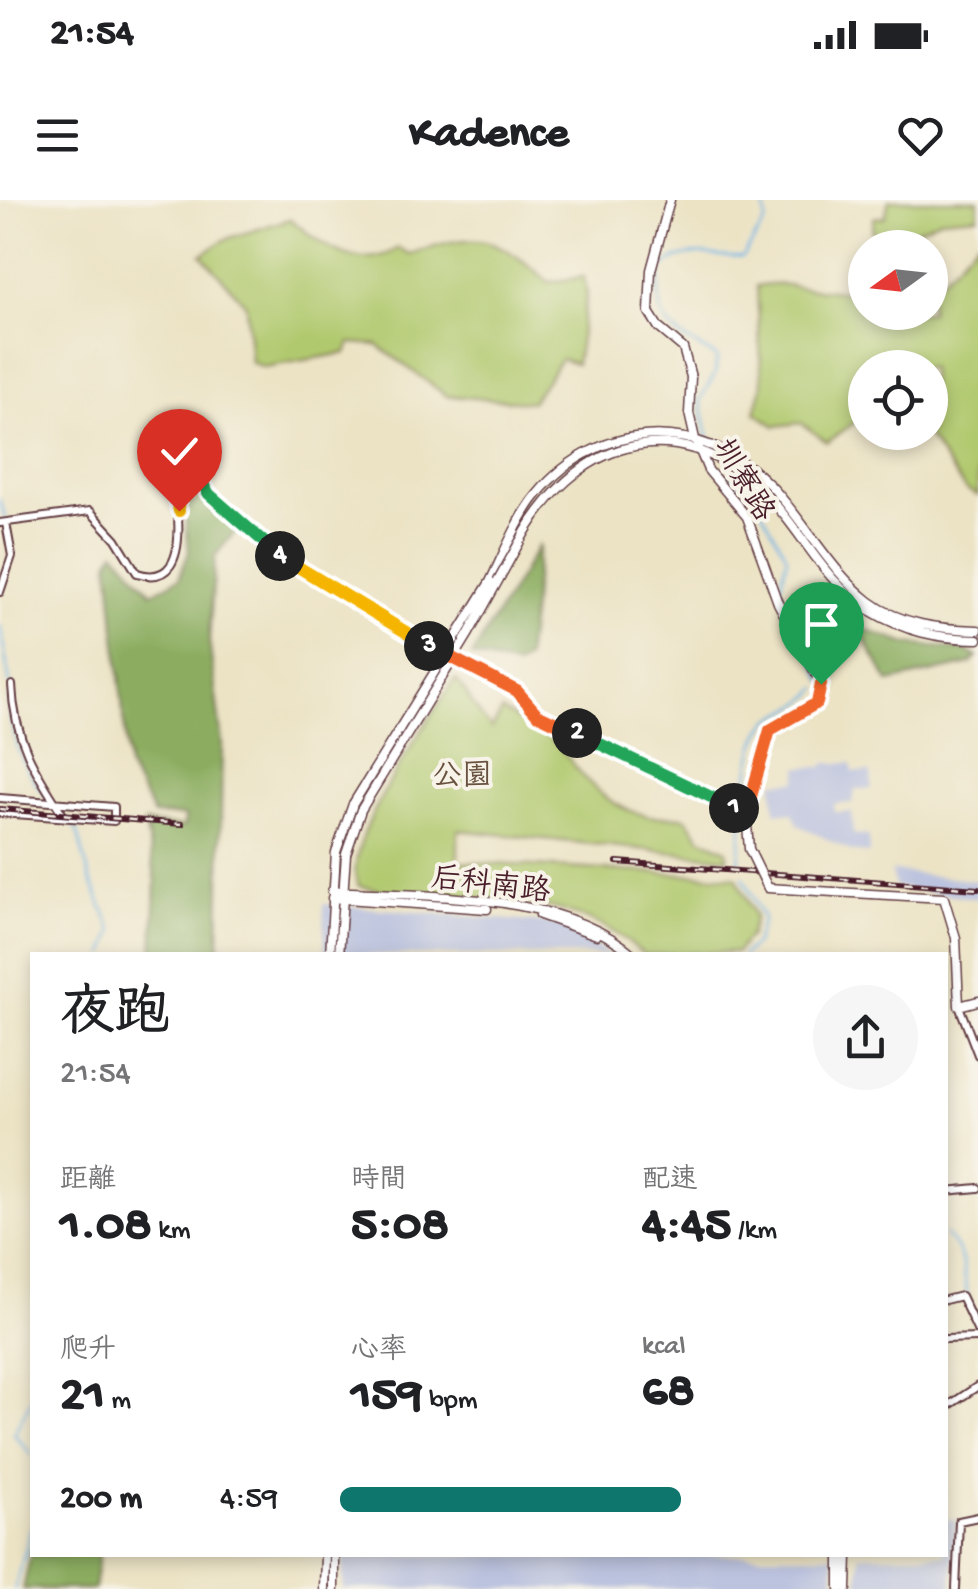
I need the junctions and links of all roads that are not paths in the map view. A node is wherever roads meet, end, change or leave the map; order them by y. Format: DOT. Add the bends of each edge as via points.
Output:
graph roads {
  1 [pos="670,200"];
  2 [pos="694,439"];
  3 [pos="699,450"];
  4 [pos="767,489"];
  5 [pos="3,523"];
  6 [pos="0,592"];
  7 [pos="978,630"];
  8 [pos="978,639"];
  9 [pos="12,685"];
  10 [pos="0,798"];
  11 [pos="55,802"];
  12 [pos="357,807"];
  13 [pos="0,813"];
  14 [pos="746,814"];
  15 [pos="65,817"];
  16 [pos="337,895"];
  17 [pos="431,902"];
  18 [pos="330,952"];
  19 [pos="340,952"];
  20 [pos="622,952"];
  21 [pos="630,952"];
  22 [pos="978,1001"];
  23 [pos="959,1006"];
  24 [pos="978,1055"];
  25 [pos="978,1188"];
  26 [pos="948,1191"];
  27 [pos="948,1299"];
  28 [pos="978,1335"];
  29 [pos="948,1339"];
  30 [pos="978,1386"];
  31 [pos="948,1406"];
  32 [pos="978,1516"];
  33 [pos="329,1557"];
  34 [pos="329,1557"];
  35 [pos="844,1557"];
  36 [pos="324,1589"];
  37 [pos="334,1589"];
  38 [pos="844,1589"];
  39 [pos="956,1589"];
  1 -- 2 [label="street, 圳寮路" via="648,303 659,328 683,348"];
  2 -- 3 [label="street, 圳寮路"];
  2 -- 4 [label="street" via="741,460"];
  2 -- 12 [label="street, bridge" via="638,434 596,445 572,460 524,513"];
  3 -- 4 [label="street"];
  3 -- 12 [label="street, bridge" via="652,443 611,451 556,488"];
  3 -- 14 [label="street, 圳寮路" via="747,517 778,603 821,684 817,703 766,738"];
  4 -- 7 [label="street" via="870,602 930,627"];
  4 -- 8 [label="street" via="828,574 866,608 924,634"];
  5 -- 6 [label="street" via="12,556"];
  5 -- 14 [label="street, bridge" via="90,511 137,573 164,571 179,532 177,490 164,445 171,433 209,494 312,578 517,691 537,714"];
  9 -- 11 [label="street" via="25,755"];
  10 -- 11 [label="street"];
  11 -- 15 [label="street"];
  11 -- 15 [label="street" via="114,807 114,821"];
  12 -- 16 [label="street"];
  13 -- 15 [label="street"];
  14 -- 23 [label="street, bridge" via="749,849 768,888 944,898 956,938"];
  16 -- 17 [label="street, 后科南路"];
  16 -- 18 [label="street"];
  16 -- 19 [label="street"];
  17 -- 20 [label="street, 后科南路" via="550,916"];
  17 -- 21 [label="street, 后科南路" via="552,911 587,923"];
  22 -- 23 [label="street"];
  23 -- 24 [label="street"];
  25 -- 26 [label="street"];
  27 -- 28 [label="street" via="961,1296"];
  28 -- 29 [label="street"];
  30 -- 31 [label="street"];
  32 -- 39 [label="street" via="959,1522"];
  33 -- 36 [label="street"];
  34 -- 37 [label="street"];
  35 -- 38 [label="street"];
}
